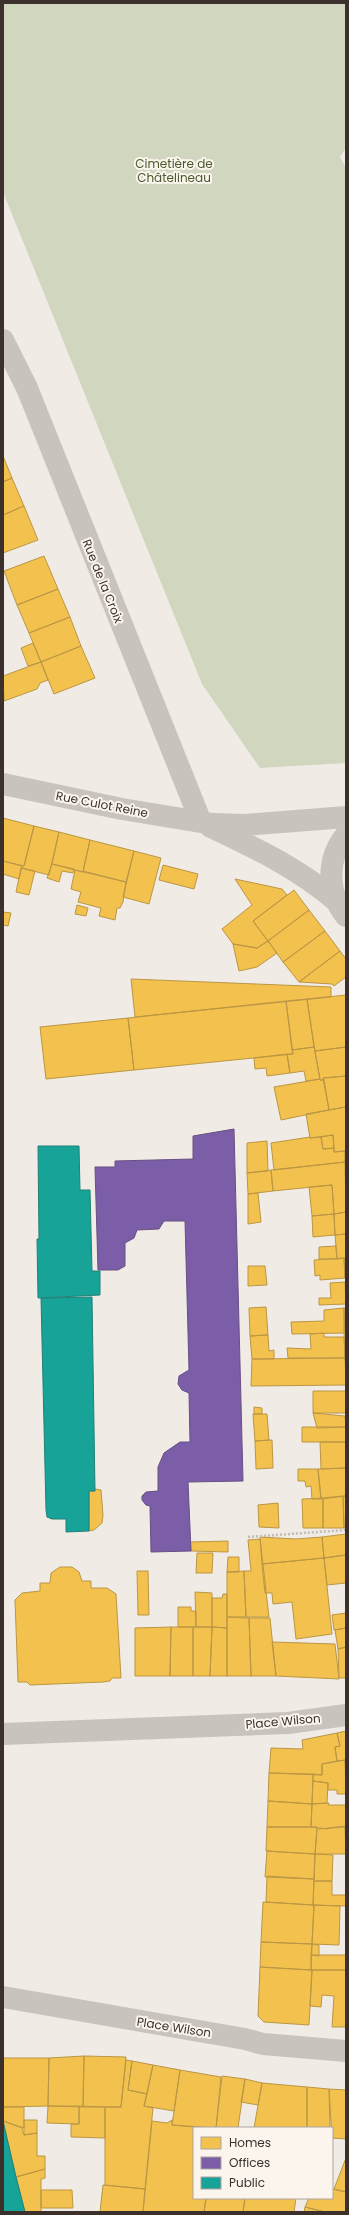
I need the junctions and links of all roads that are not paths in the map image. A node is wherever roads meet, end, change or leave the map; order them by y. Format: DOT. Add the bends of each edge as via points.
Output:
graph roads {
  1 [pos="3,340"];
  2 [pos="3,784"];
  3 [pos="346,817"];
  4 [pos="201,822"];
  5 [pos="346,835"];
  6 [pos="340,908"];
  7 [pos="346,1715"];
  8 [pos="3,1734"];
  9 [pos="3,1997"];
  10 [pos="346,2051"];
  1 -- 4 [label="street, Rue de la Croix" via="26,388"];
  2 -- 4 [label="street, Rue Culot Reine" via="122,809"];
  3 -- 4 [label="street" via="244,825"];
  4 -- 6 [label="street" via="301,874"];
  5 -- 6 [label="street" via="333,864 330,884"];
  7 -- 8 [label="street, Place Wilson" via="288,1723"];
  9 -- 10 [label="street, Place Wilson" via="263,2044"];
}
